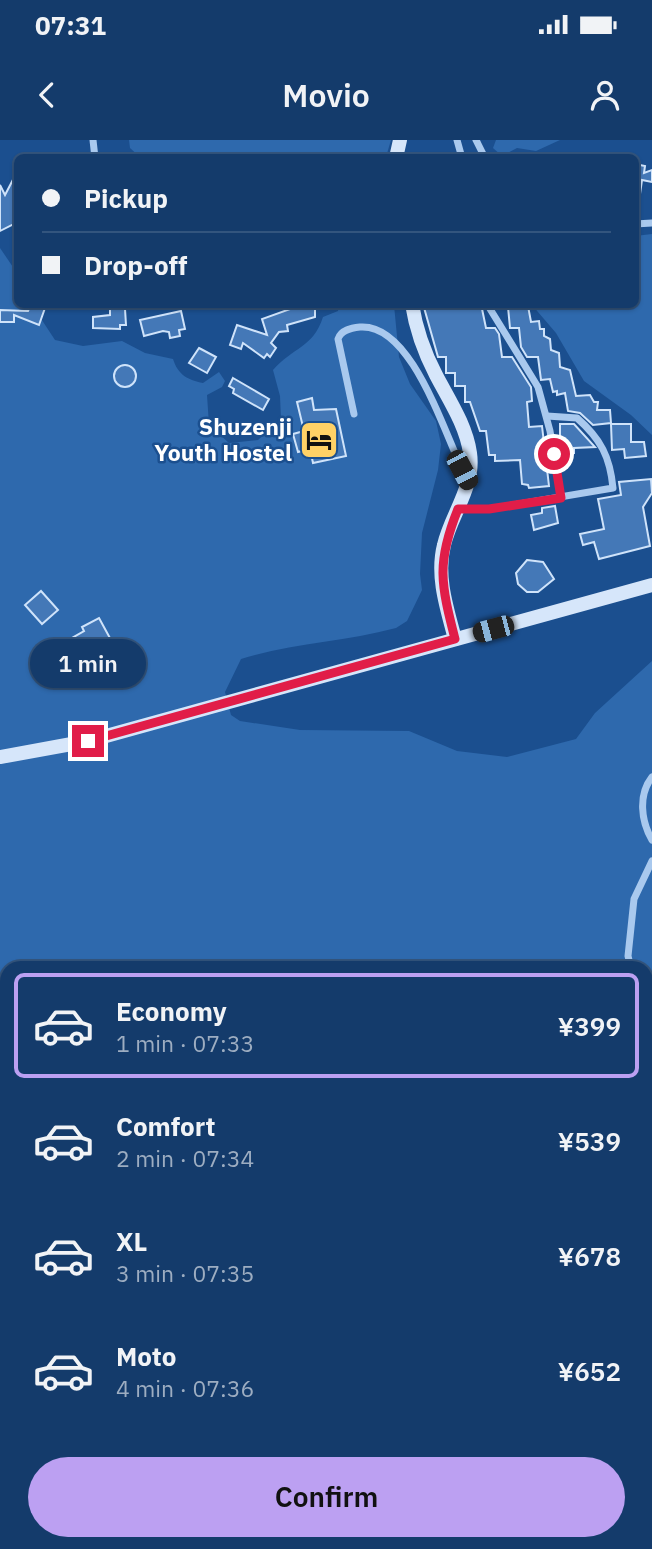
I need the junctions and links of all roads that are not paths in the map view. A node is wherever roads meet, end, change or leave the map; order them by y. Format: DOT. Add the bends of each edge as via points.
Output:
graph roads {
  1 [pos="413,308"];
  2 [pos="490,308"];
  3 [pos="355,414"];
  4 [pos="547,416"];
  5 [pos="468,482"];
  6 [pos="561,498"];
  7 [pos="458,509"];
  8 [pos="652,585"];
  9 [pos="455,639"];
  10 [pos="0,757"];
  11 [pos="652,777"];
  12 [pos="652,839"];
  13 [pos="652,861"];
  14 [pos="629,961"];
  1 -- 5 [label="street" via="425,353 463,427 470,452"];
  2 -- 4 [label="street" via="530,371"];
  3 -- 5 [label="street" via="338,339 346,330 374,328 396,340 407,355 447,429"];
  4 -- 6 [label="street"];
  4 -- 6 [label="street" via="577,418 605,449 612,473 613,488"];
  5 -- 7 [label="street"];
  6 -- 7 [label="street"];
  7 -- 9 [label="street" via="444,543 441,566"];
  8 -- 9 [label="street"];
  9 -- 10 [label="street" via="88,741"];
  11 -- 12 [label="street" via="642,805"];
  13 -- 14 [label="street" via="634,899"];
}
